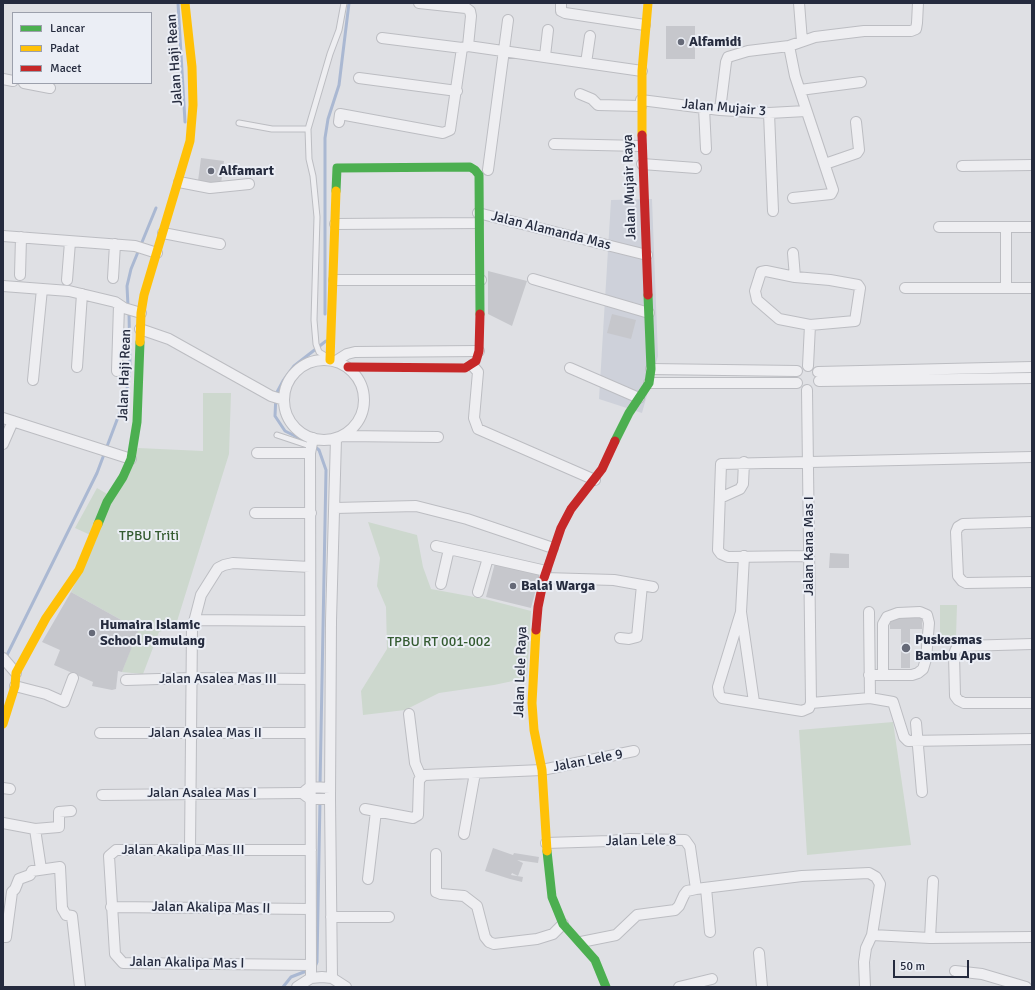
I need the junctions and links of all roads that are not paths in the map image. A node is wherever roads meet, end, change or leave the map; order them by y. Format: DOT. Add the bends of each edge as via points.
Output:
graph roads {
  1 [pos="185,3"];
  2 [pos="344,3"];
  3 [pos="419,3"];
  4 [pos="561,3"];
  5 [pos="648,3"];
  6 [pos="799,3"];
  7 [pos="918,3"];
  8 [pos="453,5"];
  9 [pos="508,20"];
  10 [pos="645,26"];
  11 [pos="548,30"];
  12 [pos="590,36"];
  13 [pos="382,38"];
  14 [pos="802,42"];
  15 [pos="790,46"];
  16 [pos="465,47"];
  17 [pos="505,50"];
  18 [pos="545,56"];
  19 [pos="586,63"];
  20 [pos="642,71"];
  21 [pos="359,78"];
  22 [pos="860,82"];
  23 [pos="29,84"];
  24 [pos="50,88"];
  25 [pos="800,90"];
  26 [pos="457,91"];
  27 [pos="580,94"];
  28 [pos="641,103"];
  29 [pos="704,108"];
  30 [pos="720,110"];
  31 [pos="806,111"];
  32 [pos="769,113"];
  33 [pos="339,122"];
  34 [pos="856,122"];
  35 [pos="239,123"];
  36 [pos="308,129"];
  37 [pos="554,144"];
  38 [pos="641,146"];
  39 [pos="706,149"];
  40 [pos="642,164"];
  41 [pos="825,164"];
  42 [pos="1032,165"];
  43 [pos="962,166"];
  44 [pos="696,168"];
  45 [pos="488,170"];
  46 [pos="179,182"];
  47 [pos="249,184"];
  48 [pos="793,198"];
  49 [pos="773,211"];
  50 [pos="478,218"];
  51 [pos="335,224"];
  52 [pos="939,227"];
  53 [pos="1006,227"];
  54 [pos="1032,227"];
  55 [pos="163,233"];
  56 [pos="3,236"];
  57 [pos="21,237"];
  58 [pos="70,242"];
  59 [pos="115,244"];
  60 [pos="220,244"];
  61 [pos="156,253"];
  62 [pos="793,253"];
  63 [pos="647,255"];
  64 [pos="20,275"];
  65 [pos="795,277"];
  66 [pos="113,278"];
  67 [pos="533,279"];
  68 [pos="67,280"];
  69 [pos="334,280"];
  70 [pos="481,280"];
  71 [pos="3,286"];
  72 [pos="1006,287"];
  73 [pos="905,288"];
  74 [pos="1032,288"];
  75 [pos="42,289"];
  76 [pos="82,294"];
  77 [pos="130,309"];
  78 [pos="650,313"];
  79 [pos="810,325"];
  80 [pos="140,330"];
  81 [pos="479,351"];
  82 [pos="333,361"];
  83 [pos="472,365"];
  84 [pos="808,366"];
  85 [pos="77,367"];
  86 [pos="348,367"];
  87 [pos="1032,367"];
  88 [pos="570,368"];
  89 [pos="651,369"];
  90 [pos="117,371"];
  91 [pos="797,372"];
  92 [pos="818,377"];
  93 [pos="1032,378"];
  94 [pos="33,380"];
  95 [pos="649,383"];
  96 [pos="797,383"];
  97 [pos="806,390"];
  98 [pos="639,398"];
  99 [pos="284,400"];
  100 [pos="8,419"];
  101 [pos="277,435"];
  102 [pos="339,437"];
  103 [pos="438,437"];
  104 [pos="3,444"];
  105 [pos="311,446"];
  106 [pos="257,453"];
  107 [pos="1032,457"];
  108 [pos="131,459"];
  109 [pos="744,462"];
  110 [pos="809,462"];
  111 [pos="595,480"];
  112 [pos="720,498"];
  113 [pos="335,508"];
  114 [pos="255,513"];
  115 [pos="310,513"];
  116 [pos="1032,522"];
  117 [pos="436,546"];
  118 [pos="554,548"];
  119 [pos="449,549"];
  120 [pos="744,556"];
  121 [pos="809,556"];
  122 [pos="488,558"];
  123 [pos="310,567"];
  124 [pos="545,574"];
  125 [pos="1032,582"];
  126 [pos="441,584"];
  127 [pos="642,585"];
  128 [pos="653,587"];
  129 [pos="478,592"];
  130 [pos="741,612"];
  131 [pos="869,612"];
  132 [pos="310,621"];
  133 [pos="194,622"];
  134 [pos="883,629"];
  135 [pos="869,630"];
  136 [pos="620,638"];
  137 [pos="1032,644"];
  138 [pos="10,665"];
  139 [pos="883,674"];
  140 [pos="869,675"];
  141 [pos="72,678"];
  142 [pos="192,678"];
  143 [pos="310,679"];
  144 [pos="126,680"];
  145 [pos="15,686"];
  146 [pos="870,698"];
  147 [pos="754,702"];
  148 [pos="811,703"];
  149 [pos="1032,703"];
  150 [pos="409,714"];
  151 [pos="3,722"];
  152 [pos="916,722"];
  153 [pos="191,733"];
  154 [pos="310,733"];
  155 [pos="100,734"];
  156 [pos="1032,739"];
  157 [pos="919,741"];
  158 [pos="634,751"];
  159 [pos="542,770"];
  160 [pos="475,773"];
  161 [pos="421,777"];
  162 [pos="330,788"];
  163 [pos="306,790"];
  164 [pos="922,792"];
  165 [pos="191,793"];
  166 [pos="102,795"];
  167 [pos="310,799"];
  168 [pos="330,799"];
  169 [pos="365,809"];
  170 [pos="71,811"];
  171 [pos="376,811"];
  172 [pos="3,823"];
  173 [pos="34,829"];
  174 [pos="464,834"];
  175 [pos="546,843"];
  176 [pos="190,849"];
  177 [pos="311,850"];
  178 [pos="436,854"];
  179 [pos="41,869"];
  180 [pos="368,880"];
  181 [pos="933,881"];
  182 [pos="701,888"];
  183 [pos="7,892"];
  184 [pos="111,907"];
  185 [pos="311,909"];
  186 [pos="331,917"];
  187 [pos="389,917"];
  188 [pos="563,924"];
  189 [pos="710,932"];
  190 [pos="872,936"];
  191 [pos="3,937"];
  192 [pos="1032,937"];
  193 [pos="930,938"];
  194 [pos="581,942"];
  195 [pos="759,953"];
  196 [pos="311,965"];
  197 [pos="955,971"];
  198 [pos="311,978"];
  199 [pos="332,978"];
  200 [pos="712,979"];
  201 [pos="80,987"];
  202 [pos="297,987"];
  203 [pos="346,987"];
  204 [pos="606,987"];
  205 [pos="679,987"];
  206 [pos="762,987"];
  207 [pos="865,987"];
  208 [pos="1026,987"];
  1 -- 46 [label="street, Jalan Haji Rean" via="193,105 190,141"];
  2 -- 36 [label="lane" via="339,30"];
  3 -- 8 [label="street"];
  4 -- 10 [label="street" via="561,11 565,13"];
  5 -- 10 [label="street, Jalan Mujair Raya"];
  6 -- 14 [label="street"];
  7 -- 14 [label="street" via="916,29 911,31 864,31 815,37"];
  8 -- 16 [label="street" via="470,11"];
  9 -- 17 [label="street"];
  10 -- 20 [label="street, Jalan Mujair Raya"];
  11 -- 18 [label="street"];
  12 -- 19 [label="street"];
  13 -- 16 [label="street"];
  14 -- 15 [label="street"];
  15 -- 25 [label="street"];
  15 -- 30 [label="street" via="748,51 728,57"];
  16 -- 17 [label="street"];
  16 -- 26 [label="street"];
  17 -- 18 [label="street"];
  17 -- 45 [label="street"];
  18 -- 19 [label="street"];
  19 -- 20 [label="street"];
  20 -- 28 [label="street, Jalan Mujair Raya"];
  21 -- 26 [label="street"];
  22 -- 25 [label="street"];
  23 -- 24 [label="street"];
  25 -- 31 [label="street"];
  26 -- 33 [label="street" via="452,126 447,132 340,114"];
  27 -- 28 [label="street, Jalan Mujair 3" via="598,105"];
  28 -- 29 [label="street, Jalan Mujair 3"];
  28 -- 38 [label="street, Jalan Mujair Raya"];
  29 -- 30 [label="street, Jalan Mujair 3"];
  29 -- 39 [label="street"];
  30 -- 32 [label="street, Jalan Mujair 3"];
  31 -- 32 [label="street, Jalan Mujair 3"];
  31 -- 41 [label="street"];
  32 -- 49 [label="street"];
  34 -- 41 [label="street" via="859,150 857,153"];
  35 -- 36 [label="lane" via="272,129"];
  36 -- 82 [label="lane" via="309,159 317,217 314,320 316,344 320,352"];
  37 -- 38 [label="street"];
  38 -- 40 [label="street, Jalan Mujair Raya"];
  40 -- 44 [label="street"];
  40 -- 63 [label="street, Jalan Mujair Raya"];
  41 -- 48 [label="street" via="832,193"];
  42 -- 43 [label="street"];
  46 -- 47 [label="street" via="210,188"];
  46 -- 55 [label="street, Jalan Haji Rean"];
  50 -- 51 [label="street, Jalan Alamanda Mas"];
  50 -- 51 [label="street" via="479,174 470,167 342,167 337,168 336,172"];
  50 -- 63 [label="street, Jalan Alamanda Mas"];
  50 -- 70 [label="street"];
  51 -- 69 [label="street"];
  52 -- 53 [label="street"];
  53 -- 54 [label="street"];
  53 -- 72 [label="street"];
  55 -- 60 [label="street"];
  55 -- 61 [label="street, Jalan Haji Rean"];
  56 -- 57 [label="street"];
  57 -- 58 [label="street"];
  57 -- 64 [label="street"];
  58 -- 59 [label="street"];
  58 -- 68 [label="street"];
  59 -- 61 [label="street" via="135,246"];
  59 -- 66 [label="street"];
  61 -- 77 [label="street, Jalan Haji Rean" via="144,295"];
  62 -- 65 [label="street"];
  63 -- 78 [label="street, Jalan Mujair Raya"];
  65 -- 79 [label="street" via="761,272 755,291 757,300 779,319"];
  65 -- 79 [label="street" via="830,280 858,285 860,288 856,321"];
  67 -- 78 [label="street"];
  69 -- 70 [label="street"];
  69 -- 82 [label="street"];
  70 -- 81 [label="street"];
  71 -- 75 [label="street"];
  72 -- 73 [label="street"];
  72 -- 74 [label="street"];
  75 -- 76 [label="street"];
  75 -- 94 [label="street"];
  76 -- 77 [label="street"];
  76 -- 85 [label="street"];
  77 -- 80 [label="street, Jalan Haji Rean"];
  77 -- 90 [label="street"];
  78 -- 89 [label="street, Jalan Mujair Raya"];
  79 -- 84 [label="street"];
  80 -- 99 [label="street" via="169,339 271,396"];
  80 -- 108 [label="street, Jalan Haji Rean" via="137,422"];
  81 -- 82 [label="street" via="355,352"];
  81 -- 83 [label="street"];
  82 -- 86 [label="street"];
  82 -- 99 [label="street" via="314,361 296,371 289,379"];
  83 -- 86 [label="street" via="465,368"];
  83 -- 111 [label="street" via="478,372 474,418 478,429"];
  84 -- 91 [label="street" via="800,368"];
  84 -- 92 [label="street" via="812,367"];
  86 -- 102 [label="street" via="361,383 364,403 357,422"];
  87 -- 92 [label="street"];
  88 -- 98 [label="street"];
  89 -- 91 [label="street"];
  89 -- 95 [label="street, Jalan Lele Raya"];
  91 -- 96 [label="street"];
  92 -- 93 [label="street"];
  92 -- 97 [label="street" via="814,387"];
  95 -- 96 [label="street"];
  95 -- 98 [label="street, Jalan Lele Raya"];
  96 -- 97 [label="street"];
  97 -- 110 [label="street, Jalan Kana Mas I"];
  98 -- 111 [label="street, Jalan Lele Raya"];
  99 -- 105 [label="street" via="289,420"];
  100 -- 104 [label="street"];
  100 -- 108 [label="street"];
  101 -- 105 [label="lane"];
  102 -- 103 [label="street"];
  102 -- 105 [label="street"];
  102 -- 113 [label="street"];
  105 -- 106 [label="street"];
  105 -- 115 [label="street"];
  107 -- 110 [label="street"];
  108 -- 138 [label="street, Jalan Haji Rean" via="107,502 79,570"];
  109 -- 110 [label="street"];
  109 -- 112 [label="street" via="743,484 740,489"];
  109 -- 112 [label="street" via="721,464"];
  110 -- 121 [label="street, Jalan Kana Mas I"];
  111 -- 118 [label="street, Jalan Lele Raya" via="571,508"];
  112 -- 120 [label="street" via="718,550 728,557"];
  113 -- 118 [label="street" via="416,506 467,519"];
  113 -- 162 [label="street"];
  114 -- 115 [label="street"];
  115 -- 123 [label="street"];
  116 -- 125 [label="street" via="963,524 956,532 958,576 962,581"];
  117 -- 119 [label="street"];
  118 -- 124 [label="street, Jalan Lele Raya"];
  119 -- 122 [label="street"];
  119 -- 126 [label="street"];
  120 -- 121 [label="street"];
  120 -- 130 [label="street"];
  121 -- 148 [label="street, Jalan Kana Mas I"];
  122 -- 124 [label="street"];
  122 -- 129 [label="street"];
  123 -- 132 [label="street"];
  123 -- 133 [label="street" via="233,563 224,565 218,568 201,595"];
  124 -- 127 [label="street"];
  124 -- 159 [label="street, Jalan Lele Raya" via="536,622 532,703 534,730"];
  127 -- 128 [label="street"];
  127 -- 136 [label="street" via="637,636 629,639"];
  130 -- 147 [label="street"];
  130 -- 147 [label="street" via="718,687 719,694 722,698"];
  131 -- 135 [label="street"];
  132 -- 133 [label="street"];
  132 -- 143 [label="street"];
  133 -- 142 [label="street"];
  134 -- 135 [label="street"];
  134 -- 139 [label="street"];
  134 -- 139 [label="street" via="885,620 891,614 920,612 928,617 926,659 923,669 912,675"];
  135 -- 140 [label="street"];
  137 -- 149 [label="street" via="963,646 956,649 954,654 955,696 958,700 964,703"];
  138 -- 145 [label="street, Jalan Haji Rean"];
  139 -- 140 [label="street"];
  140 -- 146 [label="street"];
  141 -- 145 [label="street" via="64,702 46,694"];
  142 -- 143 [label="street, Jalan Asalea Mas III"];
  142 -- 144 [label="street, Jalan Asalea Mas III"];
  142 -- 153 [label="street"];
  143 -- 154 [label="street"];
  145 -- 151 [label="street, Jalan Haji Rean"];
  146 -- 148 [label="street"];
  146 -- 157 [label="street" via="893,702 904,737 908,741"];
  147 -- 148 [label="street" via="802,711 809,708"];
  150 -- 161 [label="street" via="415,763"];
  152 -- 157 [label="street"];
  153 -- 154 [label="street, Jalan Asalea Mas II"];
  153 -- 155 [label="street, Jalan Asalea Mas II"];
  153 -- 165 [label="street"];
  154 -- 163 [label="street"];
  156 -- 157 [label="street"];
  157 -- 164 [label="street"];
  158 -- 159 [label="street, Jalan Lele 9"];
  159 -- 160 [label="street, Jalan Lele 9"];
  159 -- 175 [label="street, Jalan Lele Raya"];
  160 -- 161 [label="street, Jalan Lele 9"];
  160 -- 174 [label="street"];
  161 -- 171 [label="street" via="418,815 413,818"];
  162 -- 163 [label="street, Jalan Asalea Mas I"];
  162 -- 168 [label="street"];
  163 -- 165 [label="street, Jalan Asalea Mas I"];
  163 -- 167 [label="street"];
  165 -- 166 [label="street, Jalan Asalea Mas I"];
  165 -- 176 [label="street"];
  167 -- 168 [label="street"];
  167 -- 177 [label="street"];
  168 -- 186 [label="street"];
  169 -- 171 [label="street"];
  170 -- 173 [label="street" via="59,812 59,827"];
  171 -- 180 [label="street"];
  172 -- 173 [label="street"];
  173 -- 179 [label="street"];
  175 -- 182 [label="street, Jalan Lele 8" via="629,839 685,840 690,847"];
  175 -- 188 [label="street, Jalan Lele Raya" via="552,897"];
  176 -- 177 [label="street, Jalan Akalipa Mas III"];
  176 -- 184 [label="street, Jalan Akalipa Mas III" via="112,852 109,856"];
  177 -- 185 [label="street"];
  178 -- 188 [label="street" via="436,892 464,896 477,906 485,937 489,942 494,944 537,939 553,934"];
  179 -- 183 [label="street" via="18,879 15,889"];
  179 -- 201 [label="street" via="60,867 62,908 66,915 72,916"];
  181 -- 193 [label="street"];
  182 -- 189 [label="street"];
  182 -- 190 [label="street" via="802,876 869,873 876,877 880,884"];
  182 -- 194 [label="street" via="687,892 675,910 637,915 616,935"];
  183 -- 191 [label="street" via="6,937"];
  184 -- 185 [label="street, Jalan Akalipa Mas II"];
  184 -- 196 [label="street, Jalan Akalipa Mas I" via="115,954 123,963"];
  185 -- 196 [label="street"];
  186 -- 187 [label="street"];
  186 -- 199 [label="street"];
  188 -- 194 [label="street, Jalan Lele Raya"];
  190 -- 193 [label="street"];
  190 -- 207 [label="street" via="866,948 864,962"];
  192 -- 193 [label="street"];
  194 -- 204 [label="street, Jalan Lele Raya" via="595,960"];
  195 -- 206 [label="street"];
  196 -- 198 [label="street"];
  197 -- 208 [label="street" via="982,974"];
  198 -- 199 [label="street"];
  198 -- 202 [label="street"];
  199 -- 203 [label="street"];
  200 -- 205 [label="street"];
}
